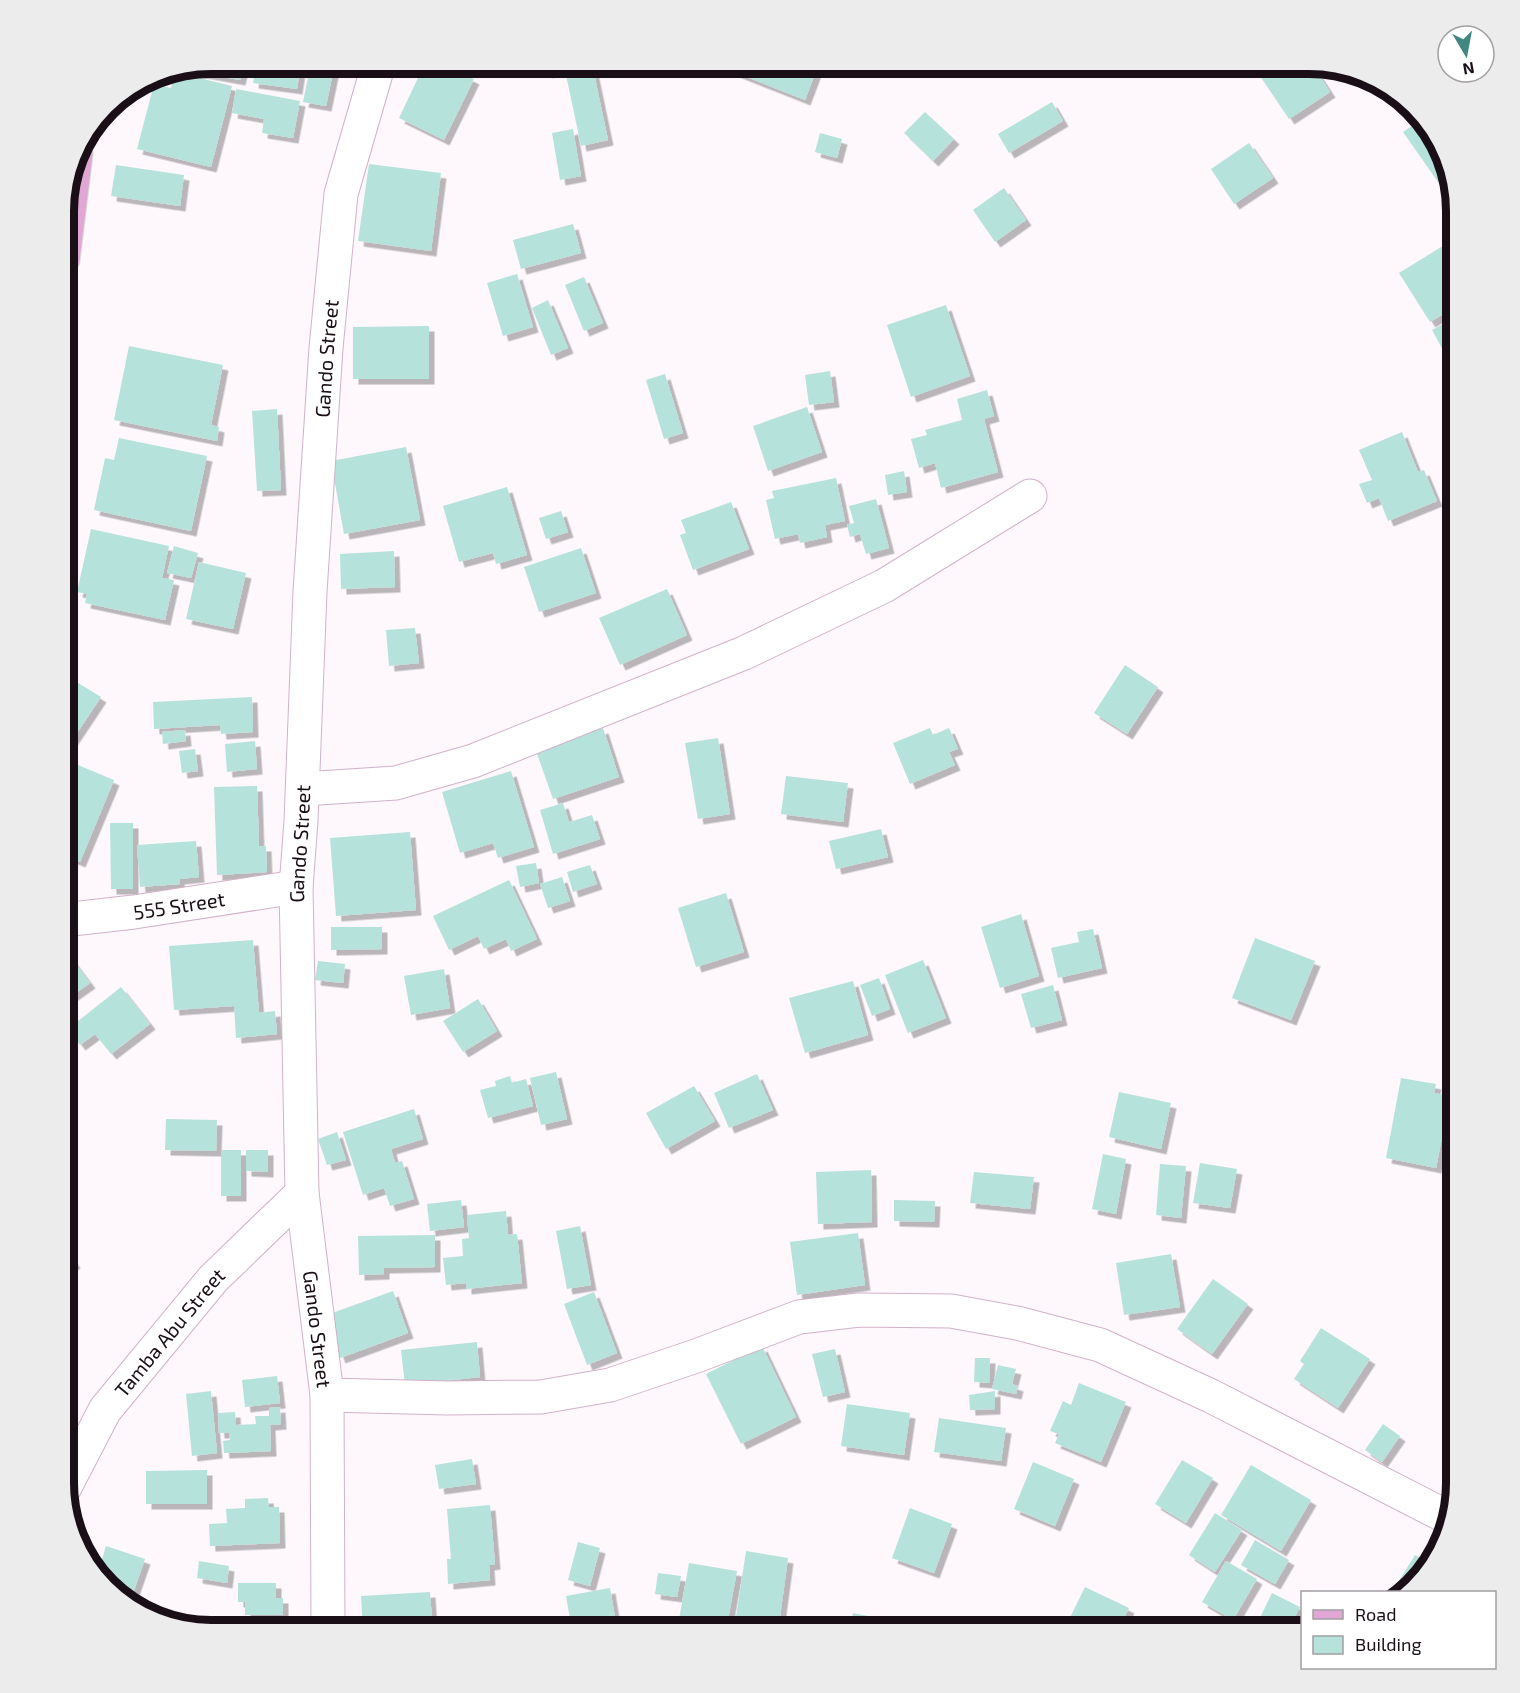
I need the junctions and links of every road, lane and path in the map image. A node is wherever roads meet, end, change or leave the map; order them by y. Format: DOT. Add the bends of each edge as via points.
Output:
graph roads {
  1 [pos="376,74"];
  2 [pos="1030,496"];
  3 [pos="303,789"];
  4 [pos="296,887"];
  5 [pos="74,919"];
  6 [pos="302,1193"];
  7 [pos="327,1395"];
  8 [pos="74,1470"];
  9 [pos="1442,1515"];
  10 [pos="328,1620"];
  1 -- 3 [label="street, Gando Street" via="341,194 310,592"];
  2 -- 3 [label="street" via="884,586 744,653 472,761 396,783"];
  3 -- 4 [label="street, Gando Street"];
  4 -- 5 [label="street, 555 Street"];
  4 -- 6 [label="street, Gando Street"];
  6 -- 7 [label="street, Gando Street"];
  6 -- 8 [label="street, Tamba Abu Street" via="213,1279 105,1410"];
  7 -- 9 [label="street" via="541,1397 610,1384 799,1317 860,1310 951,1311 1100,1345 1211,1396"];
  7 -- 10 [label="street, Gando Street"];
}
